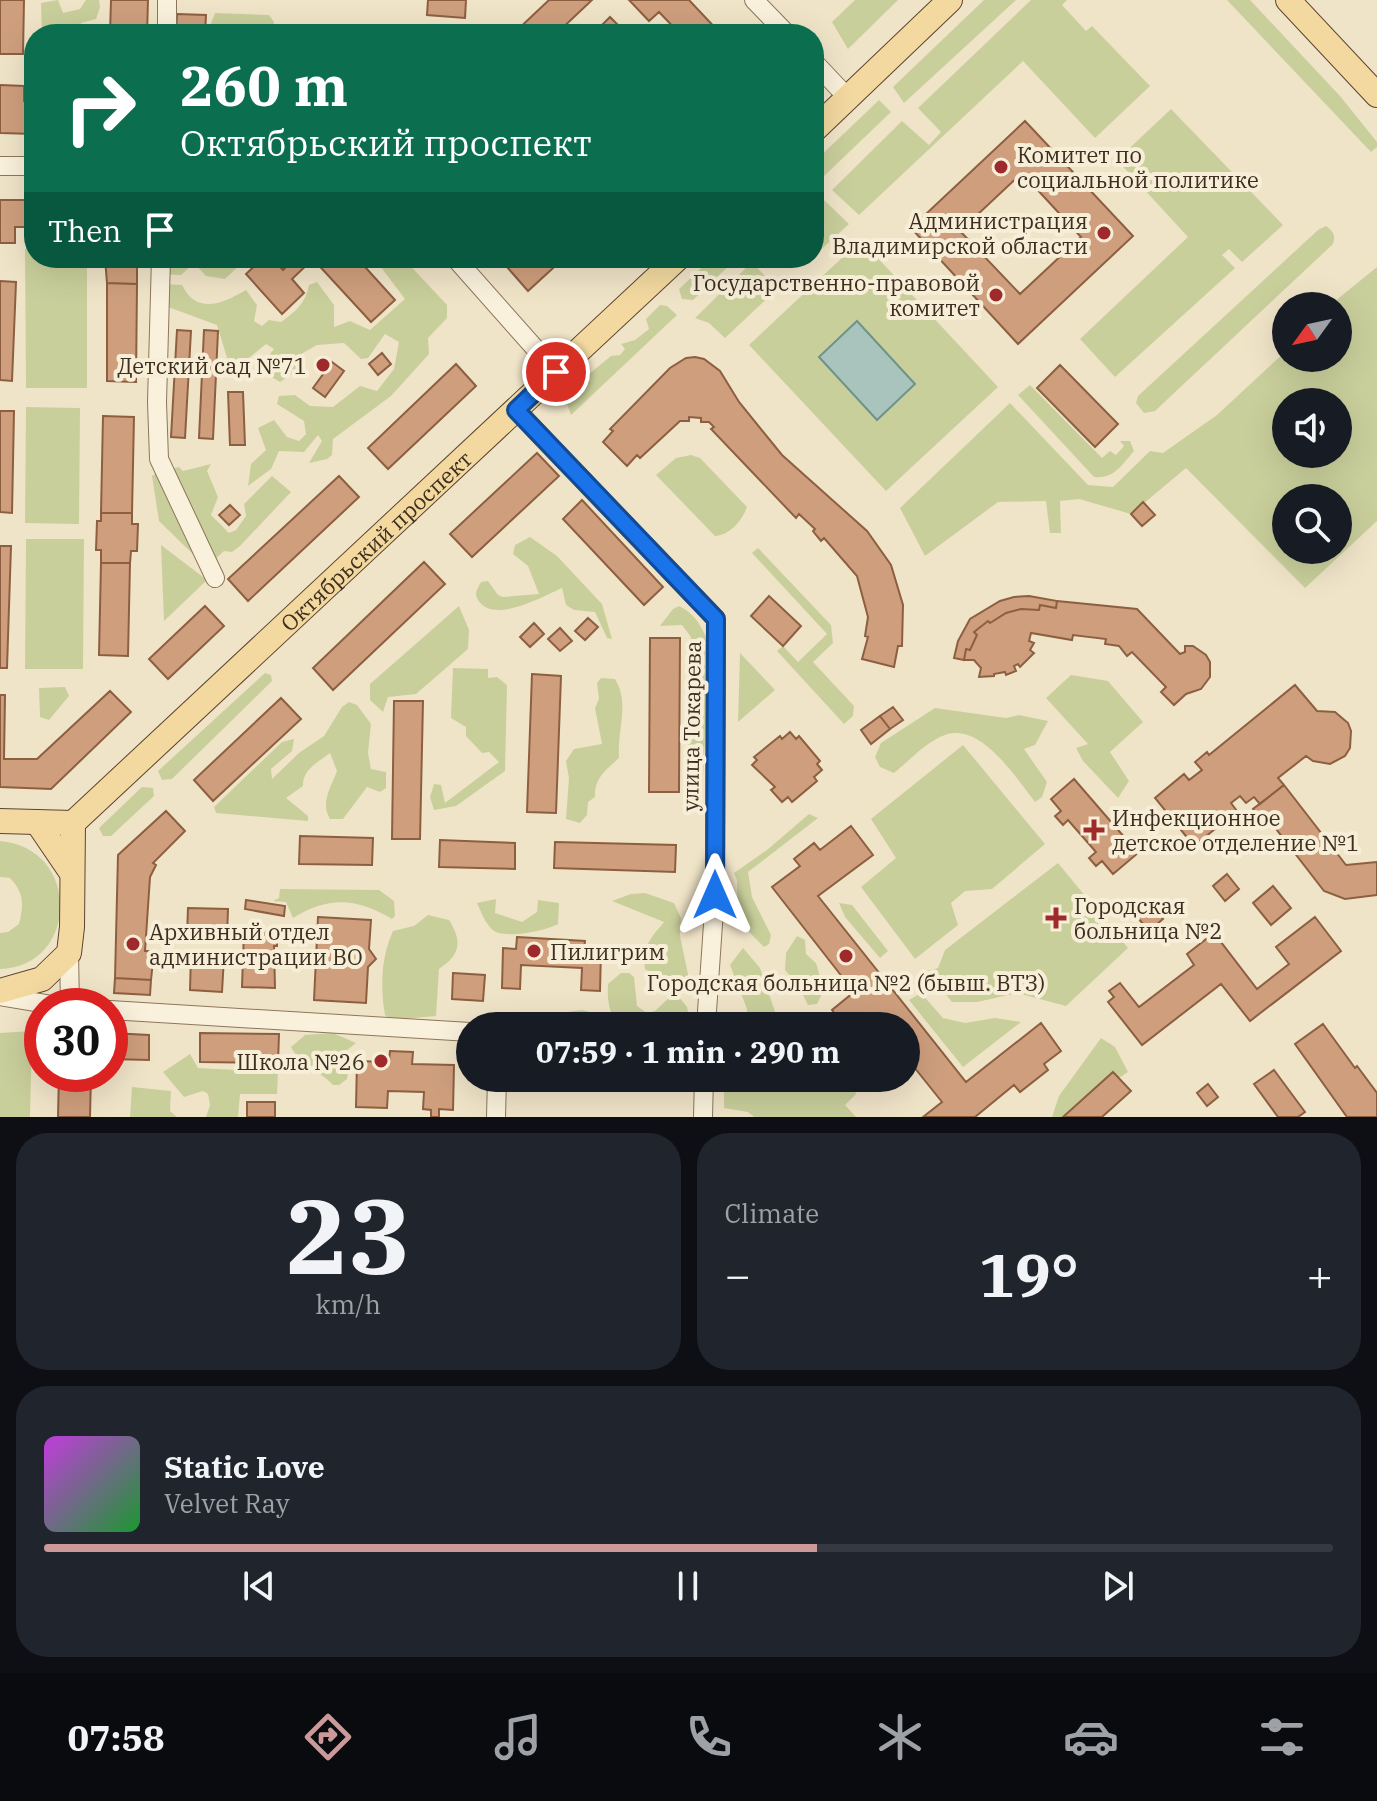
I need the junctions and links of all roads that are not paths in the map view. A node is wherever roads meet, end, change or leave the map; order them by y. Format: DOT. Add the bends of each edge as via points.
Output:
graph roads {
  1 [pos="167,0"];
  2 [pos="754,0"];
  3 [pos="950,0"];
  4 [pos="1288,0"];
  5 [pos="167,24"];
  6 [pos="777,24"];
  7 [pos="824,73"];
  8 [pos="1377,95"];
  9 [pos="848,98"];
  10 [pos="824,121"];
  11 [pos="0,166"];
  12 [pos="24,166"];
  13 [pos="161,268"];
  14 [pos="464,268"];
  15 [pos="667,268"];
  16 [pos="556,372"];
  17 [pos="516,410"];
  18 [pos="215,578"];
  19 [pos="0,821"];
  20 [pos="37,822"];
  21 [pos="73,823"];
  22 [pos="71,872"];
  23 [pos="69,953"];
  24 [pos="70,988"];
  25 [pos="0,994"];
  26 [pos="24,999"];
  27 [pos="128,1011"];
  28 [pos="707,1012"];
  29 [pos="456,1031"];
  30 [pos="497,1092"];
  31 [pos="704,1092"];
  32 [pos="496,1117"];
  33 [pos="703,1117"];
  1 -- 5 [label="street"];
  2 -- 6 [label="street"];
  3 -- 9 [label="main road"];
  4 -- 8 [label="main road"];
  7 -- 9 [label="street"];
  9 -- 10 [label="main road"];
  11 -- 12 [label="street"];
  13 -- 18 [label="street" via="159,459"];
  14 -- 16 [label="street"];
  15 -- 16 [label="main road, Октябрьский проспект"];
  16 -- 17 [label="main road, Октябрьский проспект"];
  17 -- 21 [label="main road, Октябрьский проспект"];
  17 -- 28 [label="street, улица Токарева" via="716,619 715,895"];
  19 -- 20 [label="main road"];
  20 -- 21 [label="main road"];
  20 -- 22 [label="main road"];
  21 -- 22 [label="main road"];
  22 -- 23 [label="main road"];
  23 -- 24 [label="street"];
  23 -- 25 [label="main road" via="42,979"];
  25 -- 26 [label="street"];
  27 -- 29 [label="street"];
  30 -- 32 [label="street"];
  31 -- 33 [label="street"];
}
